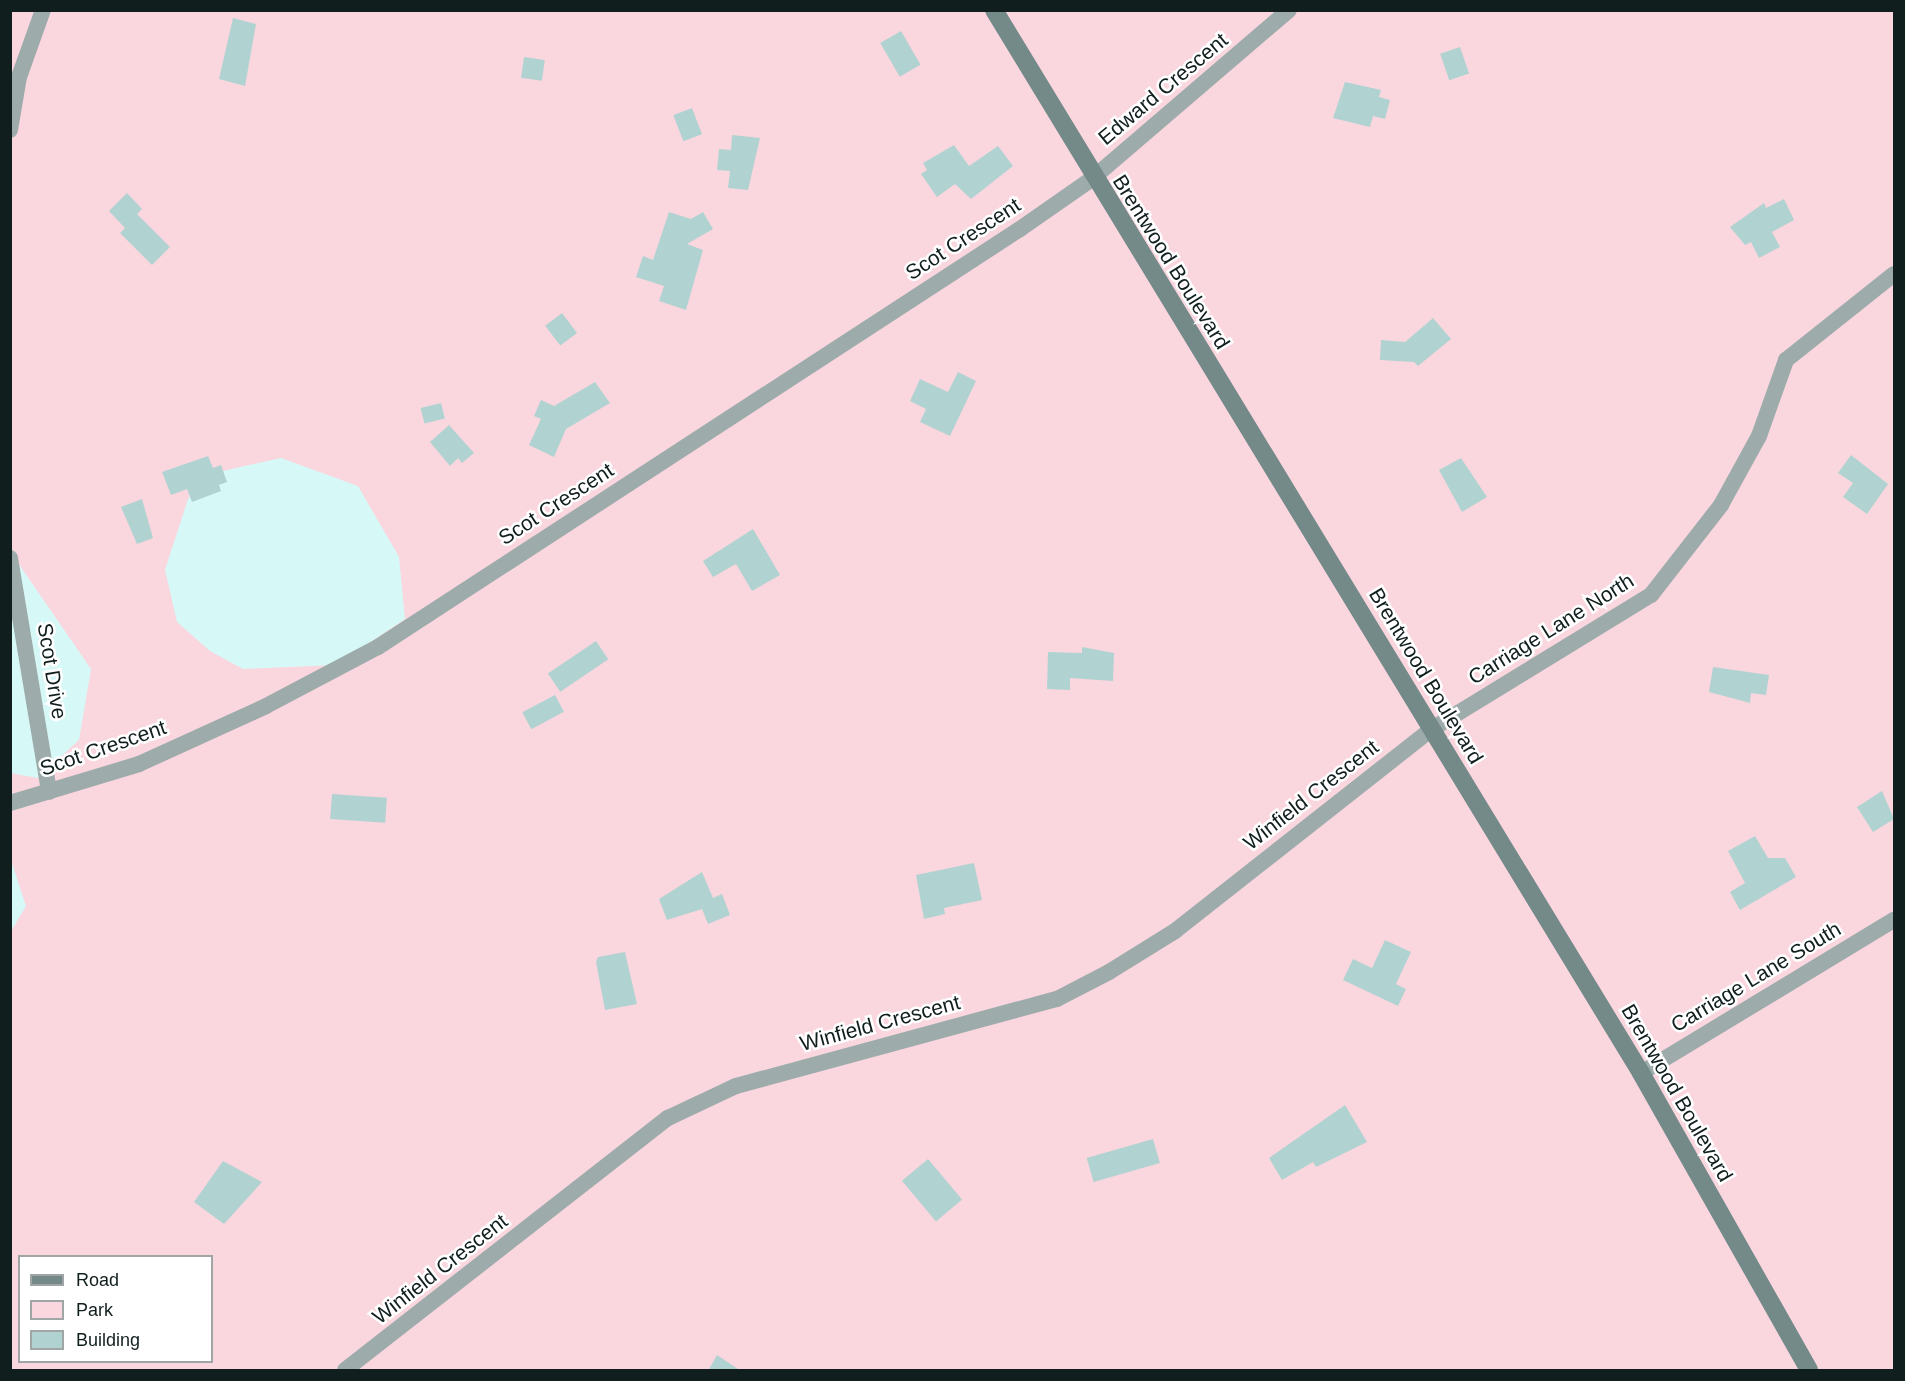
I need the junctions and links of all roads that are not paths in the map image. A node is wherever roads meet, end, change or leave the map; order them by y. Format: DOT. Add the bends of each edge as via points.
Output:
graph roads {
  1 [pos="43,10"];
  2 [pos="994,10"];
  3 [pos="1289,10"];
  4 [pos="10,130"];
  5 [pos="1093,178"];
  6 [pos="1894,274"];
  7 [pos="10,558"];
  8 [pos="1432,729"];
  9 [pos="49,792"];
  10 [pos="10,803"];
  11 [pos="1894,920"];
  12 [pos="1641,1073"];
  13 [pos="345,1371"];
  14 [pos="1809,1371"];
  1 -- 4 [label="street" via="19,77"];
  2 -- 5 [label="street, Brentwood Boulevard"];
  3 -- 5 [label="street, Edward Crescent"];
  5 -- 8 [label="street, Brentwood Boulevard"];
  5 -- 9 [label="street, Scot Crescent" via="378,647 266,706 139,764"];
  6 -- 8 [label="street, Carriage Lane North" via="1786,360 1759,436 1721,505 1651,595"];
  7 -- 9 [label="street, Scot Drive"];
  8 -- 12 [label="street, Brentwood Boulevard"];
  8 -- 13 [label="street, Winfield Crescent" via="1175,931 1057,999 736,1086 669,1118"];
  9 -- 10 [label="street, Scot Crescent"];
  11 -- 12 [label="street, Carriage Lane South"];
  12 -- 14 [label="street, Brentwood Boulevard"];
}
